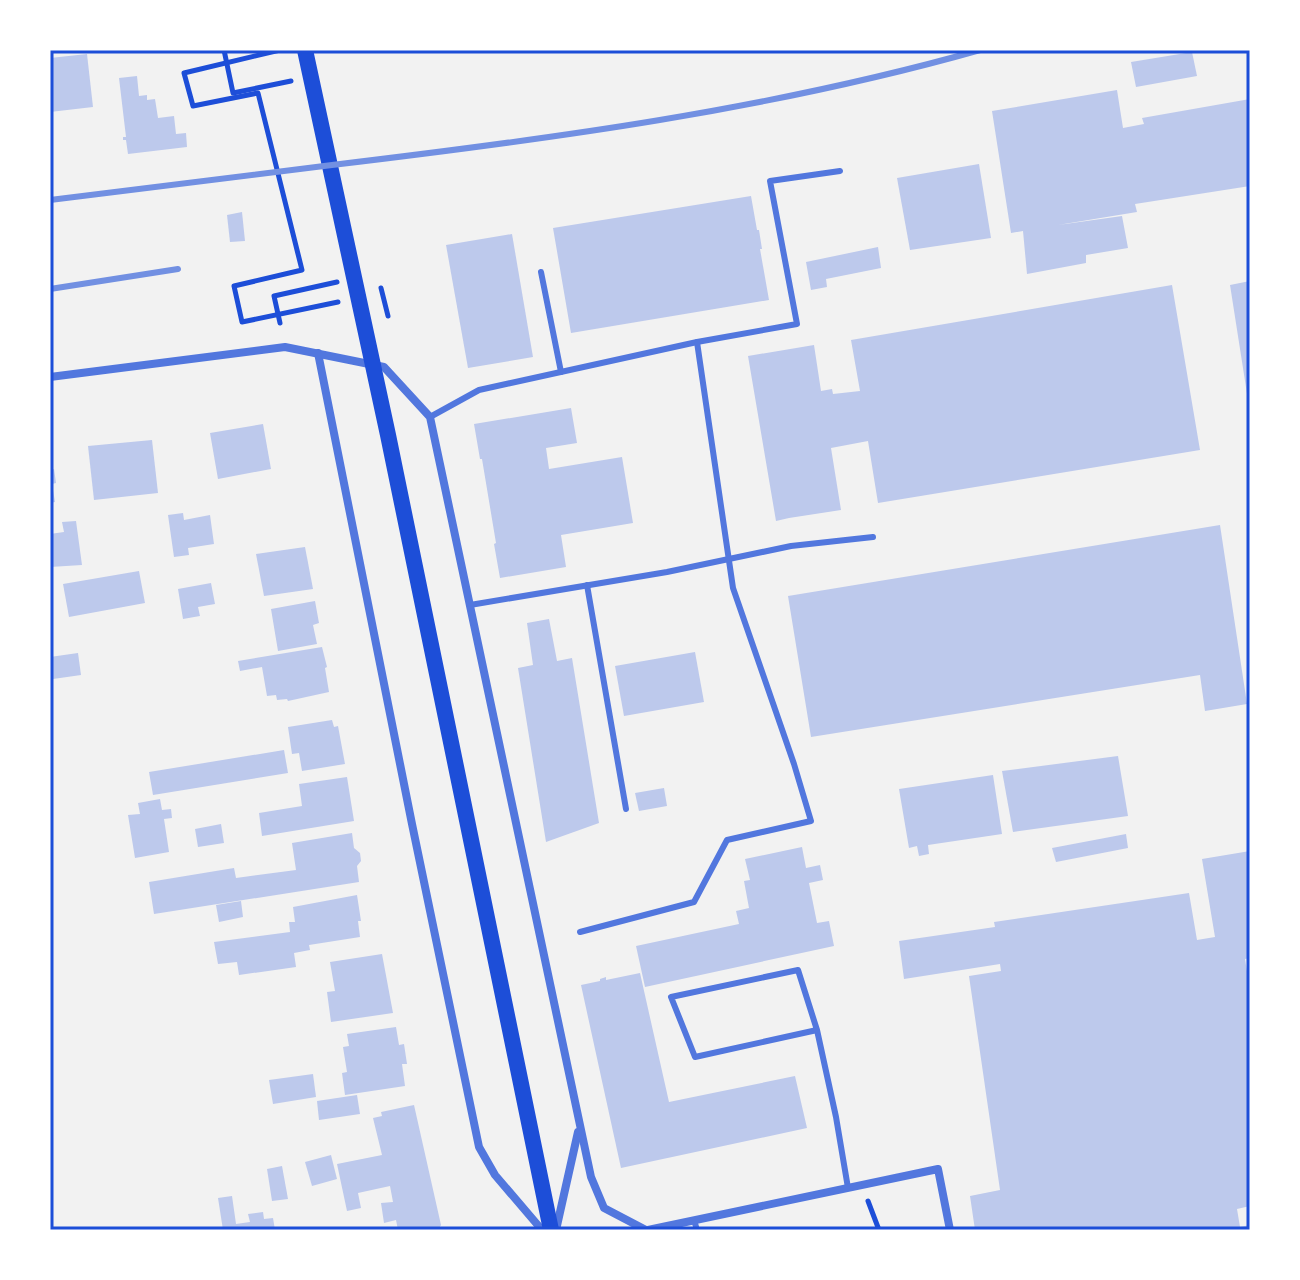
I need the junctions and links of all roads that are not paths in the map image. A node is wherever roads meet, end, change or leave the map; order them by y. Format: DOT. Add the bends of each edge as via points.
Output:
graph roads {
  1 [pos="305,50"];
  2 [pos="840,171"];
  3 [pos="541,272"];
  4 [pos="697,342"];
  5 [pos="318,353"];
  6 [pos="561,372"];
  7 [pos="50,377"];
  8 [pos="430,417"];
  9 [pos="873,537"];
  10 [pos="729,559"];
  11 [pos="587,585"];
  12 [pos="470,605"];
  13 [pos="626,809"];
  14 [pos="580,932"];
  15 [pos="817,1030"];
  16 [pos="579,1128"];
  17 [pos="848,1188"];
  18 [pos="696,1225"];
  19 [pos="542,1230"];
  20 [pos="553,1230"];
  21 [pos="647,1230"];
  22 [pos="950,1230"];
  1 -- 20 [label="main road"];
  2 -- 4 [label="lane" via="770,181 797,324"];
  3 -- 6 [label="lane"];
  4 -- 6 [label="lane"];
  4 -- 10 [label="lane"];
  5 -- 7 [label="street" via="285,347"];
  5 -- 8 [label="street" via="384,367"];
  5 -- 19 [label="street" via="479,1147 495,1175"];
  6 -- 8 [label="lane" via="479,390"];
  8 -- 12 [label="street"];
  9 -- 10 [label="lane"];
  10 -- 11 [label="lane"];
  10 -- 14 [label="lane" via="733,588 811,821 727,840 694,902"];
  11 -- 12 [label="lane"];
  11 -- 13 [label="lane"];
  12 -- 16 [label="street"];
  15 -- 15 [label="lane" via="798,970 671,997 695,1057"];
  15 -- 17 [label="lane"];
  16 -- 20 [label="street"];
  16 -- 21 [label="street" via="604,1208"];
  17 -- 18 [label="street"];
  17 -- 22 [label="street" via="938,1169"];
  18 -- 21 [label="street"];
}
